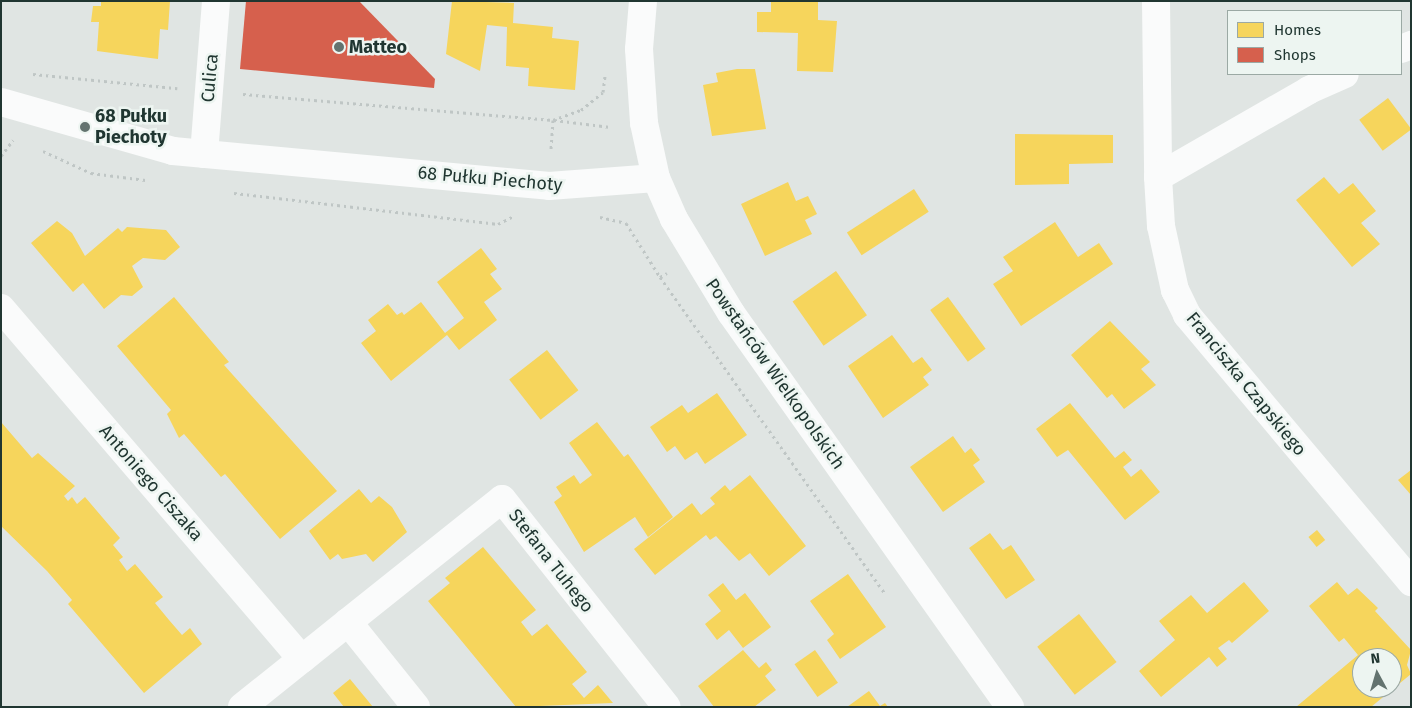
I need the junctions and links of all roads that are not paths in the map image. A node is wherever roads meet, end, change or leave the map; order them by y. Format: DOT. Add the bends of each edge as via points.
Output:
graph roads {
  1 [pos="216,1"];
  2 [pos="643,1"];
  3 [pos="1156,1"];
  4 [pos="1343,75"];
  5 [pos="1,102"];
  6 [pos="204,154"];
  7 [pos="1158,177"];
  8 [pos="656,178"];
  9 [pos="1,308"];
  10 [pos="1411,582"];
  11 [pos="348,622"];
  12 [pos="302,659"];
  13 [pos="242,707"];
  14 [pos="416,707"];
  15 [pos="666,707"];
  16 [pos="1010,707"];
  1 -- 6 [label="street, Culica"];
  2 -- 8 [label="street, Powstańców Wielkopolskich" via="640,86"];
  3 -- 7 [label="street, Franciszka Czapskiego"];
  4 -- 7 [label="street" via="1308,90"];
  5 -- 6 [label="street, 68 Pułku Piechoty" via="173,151"];
  6 -- 8 [label="street, 68 Pułku Piechoty" via="549,186"];
  7 -- 10 [label="street, Franciszka Czapskiego" via="1168,266 1187,315"];
  8 -- 16 [label="street, Powstańców Wielkopolskich" via="697,259 731,313"];
  9 -- 12 [label="street, Antoniego Ciszaka"];
  11 -- 12 [label="street"];
  11 -- 14 [label="street"];
  11 -- 15 [label="street, Stefana Tuhego" via="502,499"];
  12 -- 13 [label="street"];
}
